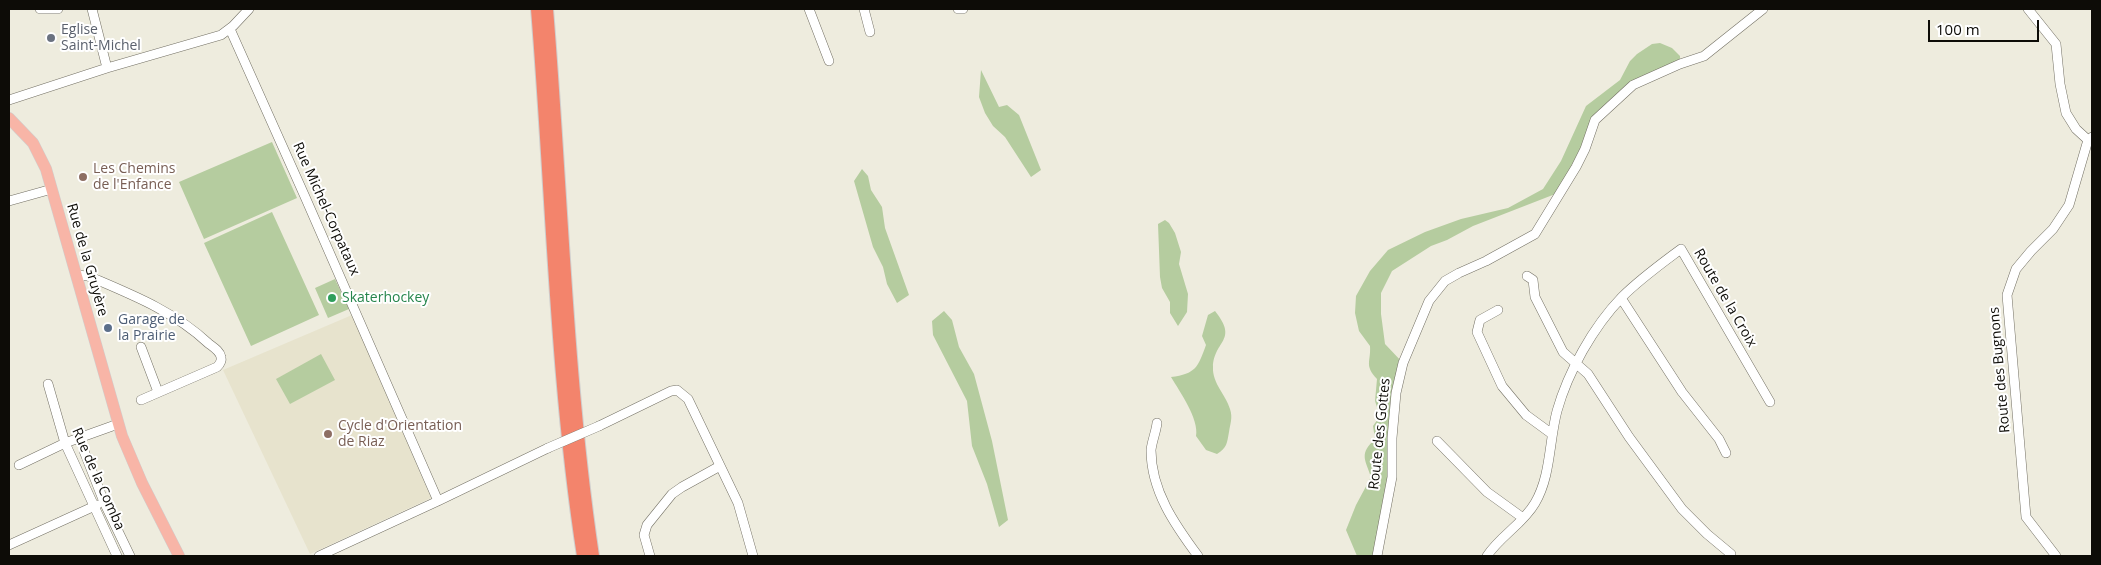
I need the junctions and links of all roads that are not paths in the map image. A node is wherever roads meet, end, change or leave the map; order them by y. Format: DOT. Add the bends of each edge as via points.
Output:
graph roads {
  1 [pos="40,9"];
  2 [pos="58,9"];
  3 [pos="92,9"];
  4 [pos="249,9"];
  5 [pos="537,9"];
  6 [pos="547,9"];
  7 [pos="809,9"];
  8 [pos="864,9"];
  9 [pos="958,9"];
  10 [pos="963,9"];
  11 [pos="1764,9"];
  12 [pos="2028,9"];
  13 [pos="230,30"];
  14 [pos="870,32"];
  15 [pos="829,61"];
  16 [pos="107,68"];
  17 [pos="9,100"];
  18 [pos="9,118"];
  19 [pos="2090,138"];
  20 [pos="52,189"];
  21 [pos="9,201"];
  22 [pos="76,276"];
  23 [pos="1527,276"];
  24 [pos="1621,298"];
  25 [pos="1498,310"];
  26 [pos="141,346"];
  27 [pos="1576,363"];
  28 [pos="48,384"];
  29 [pos="158,392"];
  30 [pos="141,400"];
  31 [pos="1770,402"];
  32 [pos="1157,423"];
  33 [pos="118,424"];
  34 [pos="1552,434"];
  35 [pos="1437,441"];
  36 [pos="64,443"];
  37 [pos="84,451"];
  38 [pos="1726,453"];
  39 [pos="19,465"];
  40 [pos="720,466"];
  41 [pos="438,500"];
  42 [pos="104,502"];
  43 [pos="94,507"];
  44 [pos="1523,518"];
  45 [pos="9,545"];
  46 [pos="1731,554"];
  47 [pos="117,556"];
  48 [pos="130,556"];
  49 [pos="179,556"];
  50 [pos="319,556"];
  51 [pos="582,556"];
  52 [pos="593,556"];
  53 [pos="650,556"];
  54 [pos="753,556"];
  55 [pos="1198,556"];
  56 [pos="1377,556"];
  57 [pos="1487,556"];
  58 [pos="2056,556"];
  1 -- 2 [label="street"];
  3 -- 16 [label="street"];
  4 -- 13 [label="street"];
  5 -- 51 [label="highway" via="562,370"];
  6 -- 52 [label="highway" via="572,369"];
  7 -- 15 [label="street"];
  8 -- 14 [label="street"];
  9 -- 10 [label="street"];
  11 -- 56 [label="street, Route des Gottes" via="1704,56 1633,85 1595,120 1585,149 1535,234 1445,281 1429,301 1403,363 1396,393 1392,477"];
  12 -- 19 [label="street" via="2056,44 2066,113 2076,129"];
  13 -- 16 [label="street"];
  13 -- 41 [label="street, Rue Michel-Corpataux"];
  16 -- 17 [label="street"];
  18 -- 20 [label="main road, Rue de la Gruyère" via="37,149"];
  19 -- 58 [label="street, Route des Bugnons" via="2069,205 2053,229 2016,269 2007,295 2026,517"];
  20 -- 21 [label="street"];
  20 -- 22 [label="main road, Rue de la Gruyère"];
  22 -- 29 [label="street" via="88,276 161,309 192,329 219,353 221,359 217,367"];
  22 -- 33 [label="main road, Rue de la Gruyère"];
  23 -- 27 [label="street" via="1533,280 1535,297 1563,352"];
  24 -- 27 [label="street, Route de la Croix"];
  24 -- 31 [label="street, Route de la Croix" via="1681,249"];
  24 -- 38 [label="street" via="1682,392 1719,438"];
  25 -- 34 [label="street" via="1480,320 1477,332 1502,386 1526,415"];
  26 -- 29 [label="street"];
  27 -- 34 [label="street, Route de la Croix"];
  27 -- 46 [label="street" via="1588,374 1682,509"];
  28 -- 36 [label="street, Rue de la Comba"];
  29 -- 30 [label="street"];
  32 -- 55 [label="street" via="1151,449 1159,492"];
  33 -- 36 [label="street"];
  33 -- 49 [label="main road, Rue de la Gruyère" via="142,483"];
  34 -- 44 [label="street, Route de la Croix" via="1545,479 1535,503"];
  35 -- 44 [label="street" via="1487,492"];
  36 -- 39 [label="street"];
  36 -- 43 [label="street, Rue de la Comba"];
  37 -- 42 [label="street"];
  40 -- 41 [label="street, bridge" via="688,399 677,390"];
  40 -- 53 [label="street" via="672,494 647,525 644,535"];
  40 -- 54 [label="street" via="738,503"];
  41 -- 50 [label="street"];
  42 -- 43 [label="street"];
  42 -- 48 [label="street"];
  43 -- 45 [label="street"];
  43 -- 47 [label="street, Rue de la Comba"];
  44 -- 57 [label="street, Route de la Croix"];
}
